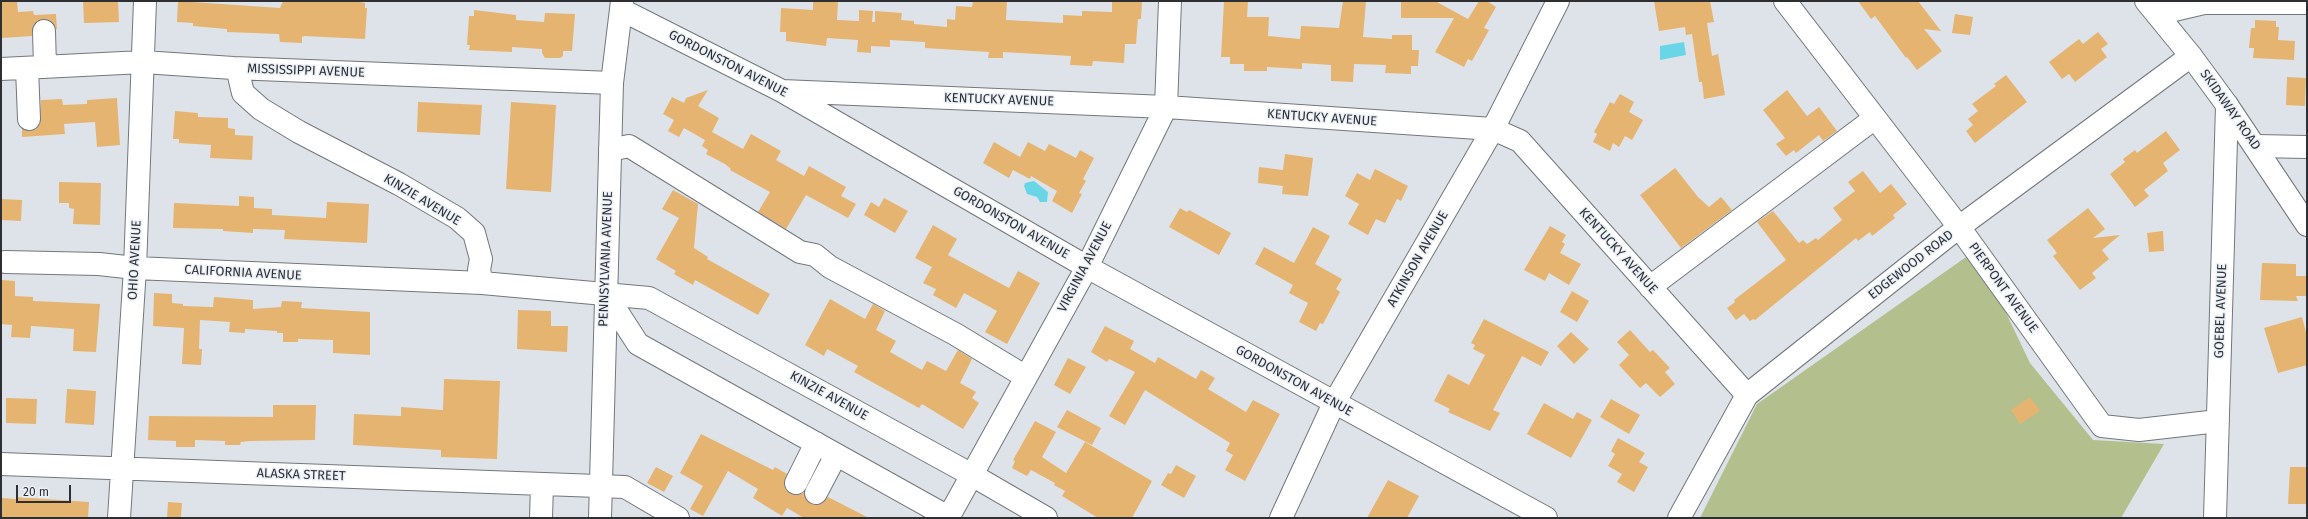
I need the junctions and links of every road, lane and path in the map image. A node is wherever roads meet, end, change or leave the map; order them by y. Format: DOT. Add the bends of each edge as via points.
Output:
graph roads {
  1 [pos="145,1"];
  2 [pos="1170,1"];
  3 [pos="1558,1"];
  4 [pos="1785,1"];
  5 [pos="2307,3"];
  6 [pos="622,6"];
  7 [pos="2152,8"];
  8 [pos="44,31"];
  9 [pos="2191,56"];
  10 [pos="143,62"];
  11 [pos="36,68"];
  12 [pos="232,68"];
  13 [pos="1,69"];
  14 [pos="612,83"];
  15 [pos="782,91"];
  16 [pos="2227,105"];
  17 [pos="1166,107"];
  18 [pos="1876,118"];
  19 [pos="29,119"];
  20 [pos="1493,129"];
  21 [pos="2256,146"];
  22 [pos="2307,148"];
  23 [pos="610,150"];
  24 [pos="2307,225"];
  25 [pos="1959,227"];
  26 [pos="5,262"];
  27 [pos="1087,267"];
  28 [pos="135,268"];
  29 [pos="482,283"];
  30 [pos="1650,287"];
  31 [pos="605,293"];
  32 [pos="1026,377"];
  33 [pos="1747,395"];
  34 [pos="1334,403"];
  35 [pos="2218,421"];
  36 [pos="816,443"];
  37 [pos="836,455"];
  38 [pos="1,464"];
  39 [pos="121,469"];
  40 [pos="972,474"];
  41 [pos="796,483"];
  42 [pos="542,484"];
  43 [pos="601,486"];
  44 [pos="816,493"];
  45 [pos="119,518"];
  46 [pos="541,518"];
  47 [pos="600,518"];
  48 [pos="678,518"];
  49 [pos="949,518"];
  50 [pos="1046,518"];
  51 [pos="1281,518"];
  52 [pos="1546,518"];
  53 [pos="1679,518"];
  54 [pos="2215,518"];
  1 -- 10 [label="street, OHIO AVENUE"];
  2 -- 17 [label="street, VIRGINIA AVENUE"];
  3 -- 20 [label="street, ATKINSON AVENUE"];
  4 -- 18 [label="street, PIERPONT AVENUE"];
  5 -- 7 [label="street" via="2204,2"];
  6 -- 14 [label="street, PENNSYLVANIA AVENUE"];
  6 -- 15 [label="street, GORDONSTON AVENUE"];
  7 -- 9 [label="street, SKIDAWAY ROAD"];
  8 -- 11 [label="street"];
  9 -- 16 [label="street, SKIDAWAY ROAD"];
  9 -- 25 [label="street, EDGEWOOD ROAD"];
  10 -- 11 [label="street, MISSISSIPPI AVENUE"];
  10 -- 12 [label="street, MISSISSIPPI AVENUE"];
  10 -- 28 [label="street, OHIO AVENUE"];
  11 -- 13 [label="street, MISSISSIPPI AVENUE"];
  11 -- 19 [label="street"];
  12 -- 14 [label="street, MISSISSIPPI AVENUE"];
  12 -- 29 [label="street, KINZIE AVENUE" via="238,72 243,93 261,109 457,218 474,233 482,259 479,270"];
  14 -- 23 [label="street, PENNSYLVANIA AVENUE"];
  15 -- 17 [label="street, KENTUCKY AVENUE"];
  15 -- 27 [label="street, GORDONSTON AVENUE"];
  16 -- 21 [label="street, SKIDAWAY ROAD"];
  16 -- 35 [label="street, GOEBEL AVENUE"];
  17 -- 20 [label="street, KENTUCKY AVENUE"];
  17 -- 27 [label="street, VIRGINIA AVENUE"];
  18 -- 25 [label="street, PIERPONT AVENUE"];
  18 -- 30 [label="street"];
  20 -- 30 [label="street, KENTUCKY AVENUE" via="1520,141"];
  20 -- 34 [label="street, ATKINSON AVENUE"];
  21 -- 22 [label="street"];
  21 -- 24 [label="street, SKIDAWAY ROAD"];
  23 -- 31 [label="street, PENNSYLVANIA AVENUE"];
  23 -- 32 [label="street" via="629,146 800,252 815,255 830,268 955,334"];
  25 -- 33 [label="street, EDGEWOOD ROAD"];
  25 -- 35 [label="street, PIERPONT AVENUE" via="2102,426 2139,430"];
  26 -- 28 [label="street, CALIFORNIA AVENUE" via="99,264"];
  27 -- 32 [label="street, VIRGINIA AVENUE"];
  27 -- 34 [label="street, GORDONSTON AVENUE"];
  28 -- 29 [label="street, CALIFORNIA AVENUE"];
  28 -- 39 [label="street, OHIO AVENUE"];
  29 -- 31 [label="street, KINZIE AVENUE"];
  30 -- 33 [label="street, KENTUCKY AVENUE"];
  31 -- 36 [label="street" via="638,344"];
  31 -- 40 [label="street, KINZIE AVENUE" via="650,298"];
  31 -- 43 [label="street, PENNSYLVANIA AVENUE"];
  32 -- 40 [label="street, VIRGINIA AVENUE"];
  33 -- 53 [label="street, EDGEWOOD ROAD"];
  34 -- 51 [label="street, ATKINSON AVENUE"];
  34 -- 52 [label="street, GORDONSTON AVENUE"];
  35 -- 54 [label="street, GOEBEL AVENUE"];
  36 -- 37 [label="street"];
  36 -- 41 [label="street"];
  37 -- 44 [label="street"];
  37 -- 49 [label="street"];
  38 -- 39 [label="street, ALASKA STREET"];
  39 -- 42 [label="street, ALASKA STREET"];
  39 -- 45 [label="street, OHIO AVENUE"];
  40 -- 49 [label="street, VIRGINIA AVENUE"];
  40 -- 50 [label="street, KINZIE AVENUE"];
  42 -- 43 [label="street, ALASKA STREET"];
  42 -- 46 [label="street"];
  43 -- 47 [label="street, PENNSYLVANIA AVENUE"];
  43 -- 48 [label="street, ALASKA STREET" via="625,487"];
}
